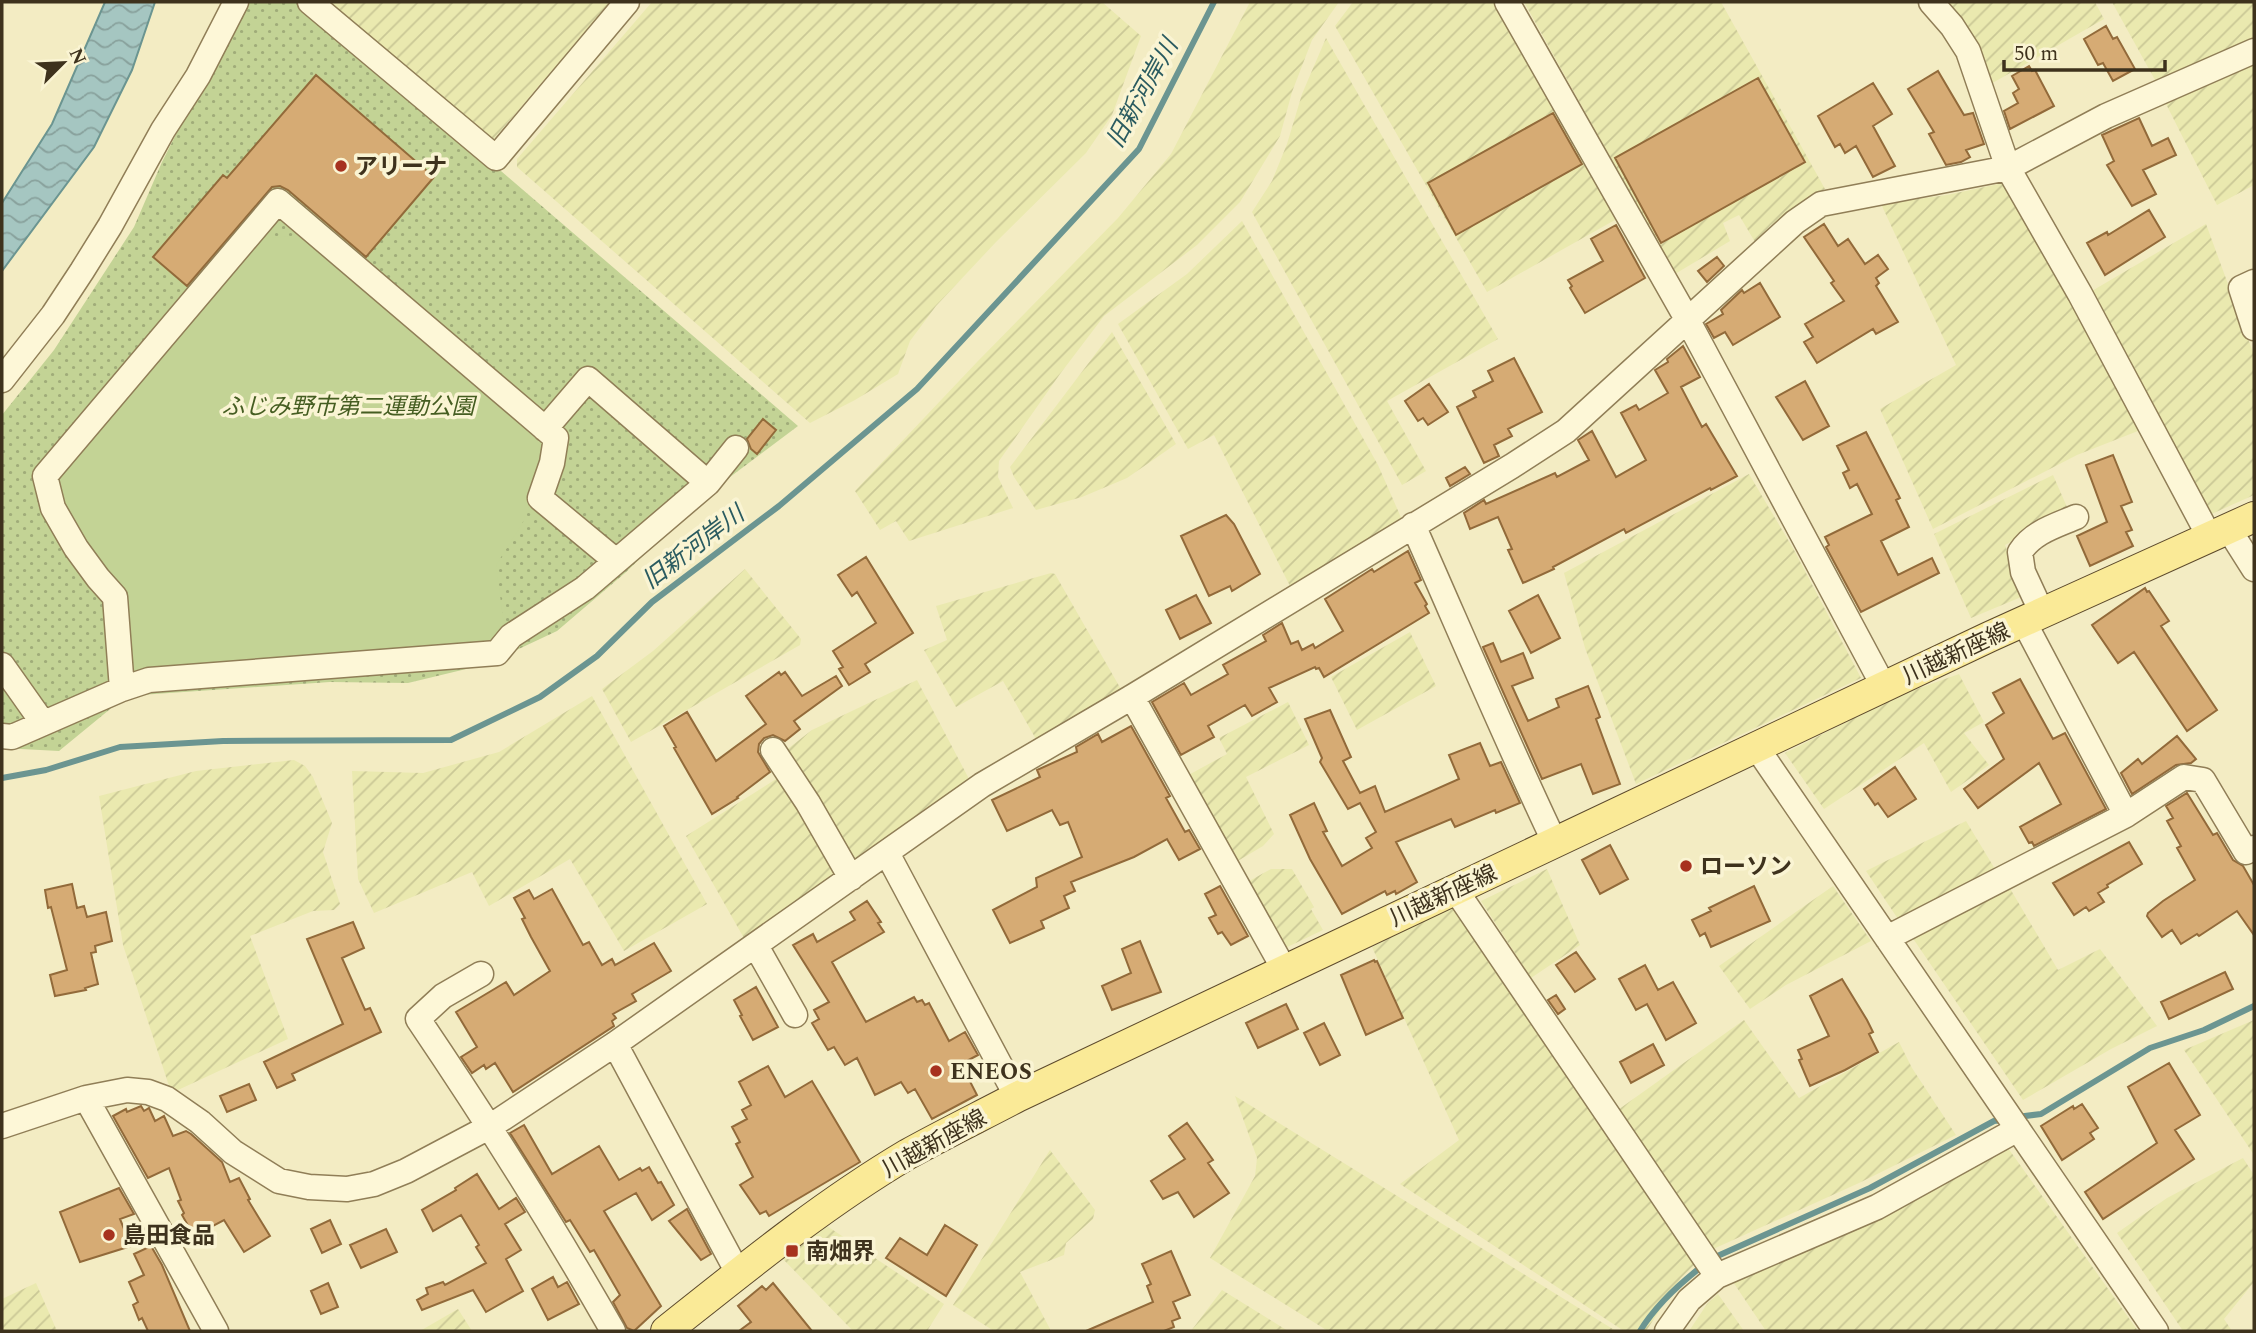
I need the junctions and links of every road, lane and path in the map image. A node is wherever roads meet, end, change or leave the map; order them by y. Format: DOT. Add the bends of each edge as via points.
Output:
graph roads {
  1 [pos="236,2"];
  2 [pos="310,2"];
  3 [pos="627,2"];
  4 [pos="1507,2"];
  5 [pos="1931,2"];
  6 [pos="2254,51"];
  7 [pos="2008,167"];
  8 [pos="2254,282"];
  9 [pos="1687,319"];
  10 [pos="2254,328"];
  11 [pos="2,380"];
  12 [pos="545,429"];
  13 [pos="736,448"];
  14 [pos="708,483"];
  15 [pos="2076,517"];
  16 [pos="1412,525"];
  17 [pos="2231,527"];
  18 [pos="616,561"];
  19 [pos="2254,569"];
  20 [pos="2033,618"];
  21 [pos="2,665"];
  22 [pos="1884,688"];
  23 [pos="122,689"];
  24 [pos="1132,697"];
  25 [pos="43,723"];
  26 [pos="2,736"];
  27 [pos="1757,748"];
  28 [pos="773,750"];
  29 [pos="2126,815"];
  30 [pos="1555,843"];
  31 [pos="2254,848"];
  32 [pos="887,853"];
  33 [pos="851,878"];
  34 [pos="1455,889"];
  35 [pos="1887,938"];
  36 [pos="755,946"];
  37 [pos="1284,970"];
  38 [pos="481,974"];
  39 [pos="795,1015"];
  40 [pos="615,1044"];
  41 [pos="1017,1097"];
  42 [pos="86,1098"];
  43 [pos="2,1126"];
  44 [pos="491,1126"];
  45 [pos="2018,1129"];
  46 [pos="738,1273"];
  47 [pos="1717,1276"];
  48 [pos="216,1331"];
  49 [pos="613,1331"];
  50 [pos="666,1331"];
  51 [pos="1667,1331"];
  52 [pos="2156,1331"];
  1 -- 11 [label="street" via="110,226 53,315"];
  2 -- 3 [label="street" via="496,158"];
  4 -- 9 [label="street"];
  5 -- 7 [label="street" via="1968,51"];
  6 -- 7 [label="street" via="2118,111"];
  7 -- 9 [label="street" via="1821,204"];
  7 -- 17 [label="street" via="2080,294"];
  8 -- 10 [label="street" via="2241,288"];
  9 -- 16 [label="street" via="1566,431"];
  9 -- 22 [label="street"];
  12 -- 14 [label="street" via="588,379"];
  12 -- 18 [label="street" via="556,438 540,498"];
  12 -- 23 [label="street" via="278,201 45,476 53,508 76,548 115,597"];
  13 -- 14 [label="street"];
  14 -- 18 [label="street"];
  15 -- 20 [label="street" via="2027,541 2020,552"];
  16 -- 24 [label="street"];
  16 -- 30 [label="street"];
  17 -- 19 [label="street"];
  17 -- 20 [label="main road, 川越新座線"];
  18 -- 23 [label="street" via="585,588 511,636 497,653 149,680"];
  20 -- 22 [label="main road, 川越新座線"];
  20 -- 29 [label="street"];
  21 -- 25 [label="street"];
  22 -- 27 [label="main road, 川越新座線"];
  23 -- 25 [label="street"];
  24 -- 32 [label="street" via="982,785"];
  24 -- 37 [label="street"];
  25 -- 26 [label="street" via="12,737"];
  27 -- 30 [label="main road, 川越新座線"];
  27 -- 35 [label="street"];
  28 -- 33 [label="street"];
  29 -- 31 [label="street" via="2184,778 2203,780 2246,852"];
  29 -- 35 [label="street"];
  30 -- 34 [label="main road, 川越新座線"];
  32 -- 33 [label="street"];
  32 -- 41 [label="street"];
  33 -- 36 [label="street"];
  34 -- 37 [label="main road, 川越新座線"];
  34 -- 47 [label="street"];
  35 -- 45 [label="street"];
  36 -- 39 [label="street"];
  36 -- 40 [label="street"];
  37 -- 41 [label="main road, 川越新座線"];
  38 -- 44 [label="street" via="443,996 418,1019"];
  40 -- 44 [label="street"];
  40 -- 46 [label="street"];
  41 -- 46 [label="main road, 川越新座線" via="909,1154"];
  42 -- 43 [label="street"];
  42 -- 44 [label="street" via="127,1090 167,1099 233,1152 279,1181 309,1187 348,1189 374,1184"];
  42 -- 48 [label="street"];
  44 -- 49 [label="street"];
  45 -- 47 [label="street" via="1877,1207"];
  45 -- 52 [label="street"];
  46 -- 50 [label="main road, 川越新座線"];
  47 -- 51 [label="street" via="1689,1300"];
}
